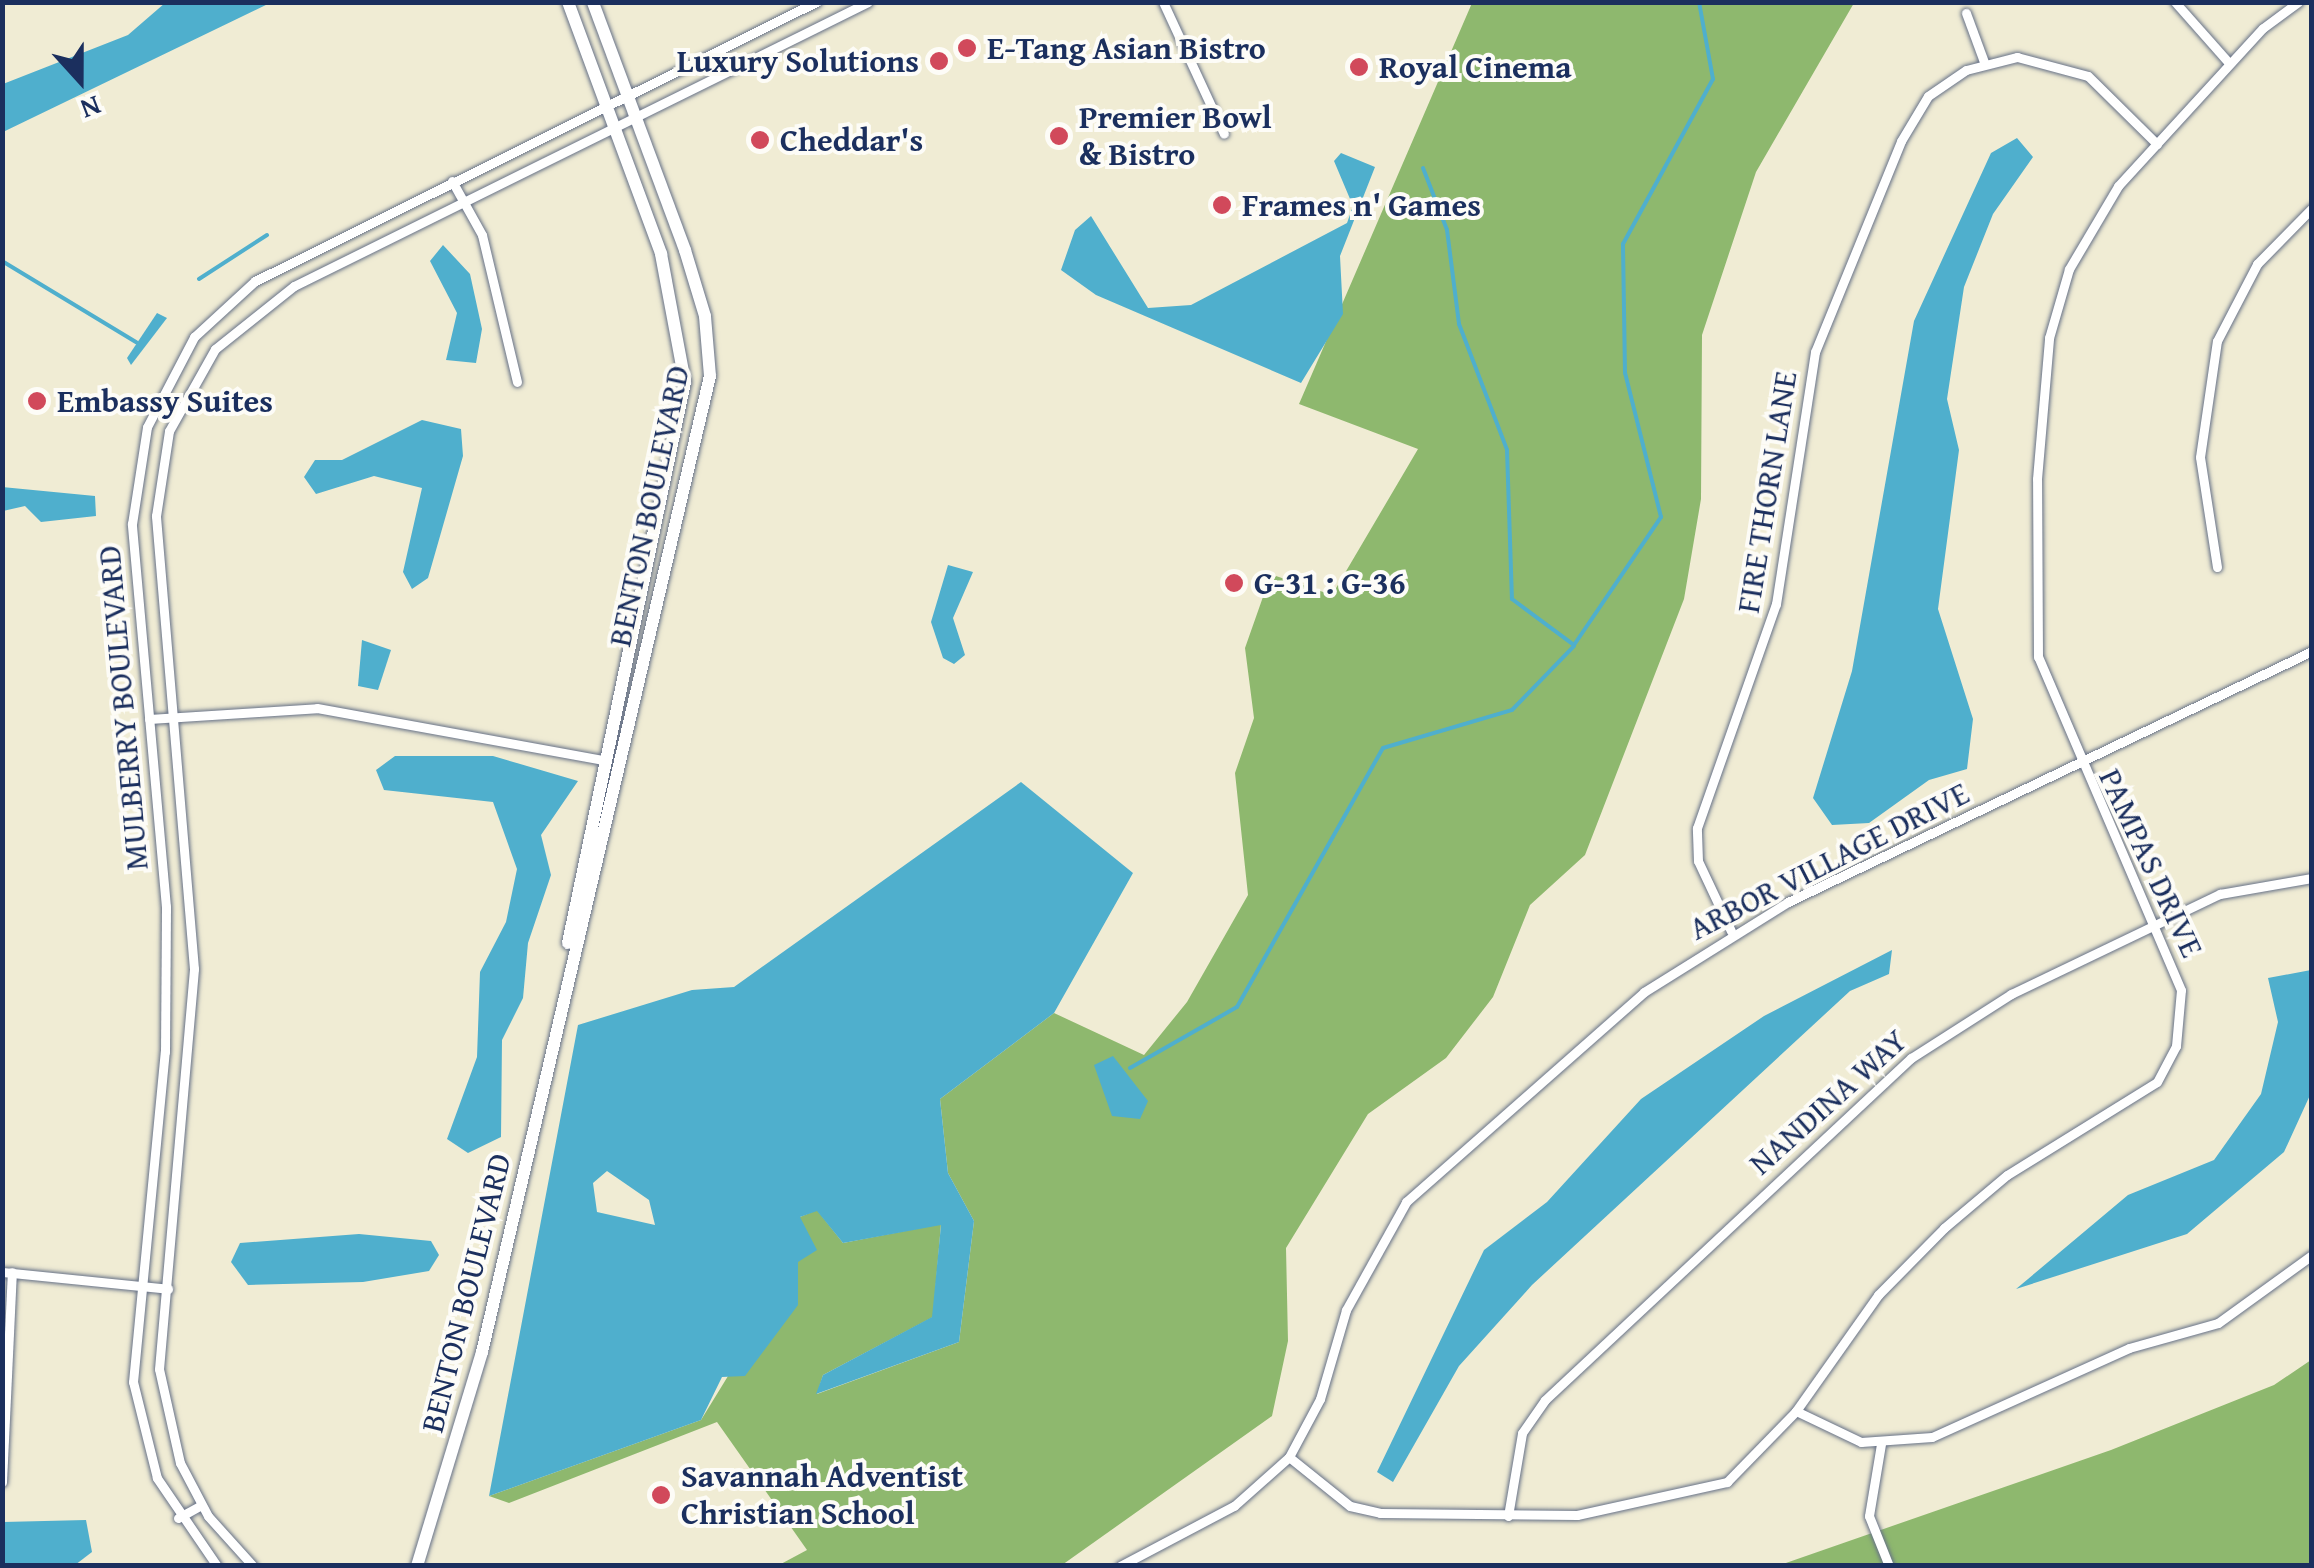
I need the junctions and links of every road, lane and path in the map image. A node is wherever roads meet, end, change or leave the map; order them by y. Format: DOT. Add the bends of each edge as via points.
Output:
graph roads {
  1 [pos="568,2"];
  2 [pos="593,2"];
  3 [pos="816,2"];
  4 [pos="1164,2"];
  5 [pos="2175,2"];
  6 [pos="2298,2"];
  7 [pos="865,3"];
  8 [pos="1966,13"];
  9 [pos="1984,62"];
  10 [pos="2230,63"];
  11 [pos="629,91"];
  12 [pos="608,102"];
  13 [pos="638,113"];
  14 [pos="616,124"];
  15 [pos="1224,134"];
  16 [pos="2157,144"];
  17 [pos="452,181"];
  18 [pos="462,202"];
  19 [pos="2312,208"];
  20 [pos="516,382"];
  21 [pos="2217,567"];
  22 [pos="2312,651"];
  23 [pos="177,716"];
  24 [pos="149,719"];
  25 [pos="602,760"];
  26 [pos="2078,765"];
  27 [pos="2312,878"];
  28 [pos="2155,924"];
  29 [pos="1731,931"];
  30 [pos="568,972"];
  31 [pos="2312,1255"];
  32 [pos="7,1272"];
  33 [pos="143,1287"];
  34 [pos="168,1289"];
  35 [pos="1796,1411"];
  36 [pos="1881,1444"];
  37 [pos="1289,1457"];
  38 [pos="2,1482"];
  39 [pos="202,1505"];
  40 [pos="1508,1516"];
  41 [pos="178,1518"];
  42 [pos="217,1566"];
  43 [pos="254,1566"];
  44 [pos="417,1566"];
  45 [pos="1120,1566"];
  46 [pos="1889,1566"];
  1 -- 12 [label="street, BENTON BOULEVARD"];
  2 -- 11 [label="street, BENTON BOULEVARD"];
  3 -- 11 [label="street, MULBERRY BOULEVARD"];
  4 -- 15 [label="street"];
  5 -- 10 [label="street"];
  6 -- 10 [label="street, PAMPAS DRIVE"];
  7 -- 13 [label="street, MULBERRY BOULEVARD"];
  8 -- 9 [label="street"];
  9 -- 16 [label="street, FIRE THORN LANE" via="2052,60 2088,76"];
  9 -- 29 [label="street, FIRE THORN LANE" via="1928,96 1901,141 1815,352 1776,604 1697,828 1698,862"];
  10 -- 16 [label="street, PAMPAS DRIVE"];
  11 -- 12 [label="street, MULBERRY BOULEVARD"];
  11 -- 13 [label="street, BENTON BOULEVARD"];
  12 -- 14 [label="street, BENTON BOULEVARD"];
  12 -- 17 [label="street, MULBERRY BOULEVARD"];
  13 -- 14 [label="street, MULBERRY BOULEVARD"];
  13 -- 30 [label="street, BENTON BOULEVARD" via="706,316 710,376"];
  14 -- 18 [label="street, MULBERRY BOULEVARD"];
  14 -- 25 [label="street, BENTON BOULEVARD" via="665,270 685,382"];
  16 -- 26 [label="street, PAMPAS DRIVE" via="2087,234 2049,338 2036,636"];
  17 -- 18 [label="street"];
  17 -- 24 [label="street, MULBERRY BOULEVARD" via="255,281 194,337 170,376 134,485"];
  18 -- 20 [label="street" via="482,235"];
  18 -- 23 [label="street, MULBERRY BOULEVARD" via="294,286 254,312 200,370 169,431 156,488"];
  19 -- 21 [label="street" via="2257,264 2217,341 2200,456"];
  22 -- 26 [label="street, ARBOR VILLAGE DRIVE"];
  23 -- 24 [label="street"];
  23 -- 25 [label="street" via="318,708"];
  23 -- 34 [label="street, MULBERRY BOULEVARD" via="194,1000"];
  24 -- 33 [label="street, MULBERRY BOULEVARD" via="166,962 162,1134"];
  25 -- 30 [label="street, BENTON BOULEVARD"];
  26 -- 28 [label="street, PAMPAS DRIVE"];
  26 -- 29 [label="street, ARBOR VILLAGE DRIVE"];
  27 -- 28 [label="street, NANDINA WAY" via="2220,894"];
  28 -- 35 [label="street, PAMPAS DRIVE" via="2181,990 2176,1046 2156,1082 2007,1175 1944,1228 1878,1295"];
  28 -- 40 [label="street, NANDINA WAY" via="1963,1021 1862,1099 1545,1400 1522,1433"];
  29 -- 37 [label="street, ARBOR VILLAGE DRIVE" via="1644,992 1417,1190 1346,1310 1320,1399"];
  30 -- 44 [label="street, BENTON BOULEVARD" via="478,1366"];
  31 -- 36 [label="street" via="2218,1323 2130,1348 1932,1437"];
  32 -- 33 [label="street"];
  32 -- 38 [label="street"];
  33 -- 34 [label="street"];
  33 -- 41 [label="street, MULBERRY BOULEVARD" via="136,1404"];
  34 -- 39 [label="street, MULBERRY BOULEVARD" via="158,1346 164,1416"];
  35 -- 36 [label="street" via="1828,1431"];
  35 -- 40 [label="street, PAMPAS DRIVE" via="1710,1488 1577,1515"];
  36 -- 46 [label="street" via="1869,1516"];
  37 -- 40 [label="street, PAMPAS DRIVE" via="1350,1506"];
  37 -- 45 [label="street" via="1234,1506"];
  39 -- 41 [label="street"];
  39 -- 43 [label="street, MULBERRY BOULEVARD"];
  41 -- 42 [label="street, MULBERRY BOULEVARD"];
}
